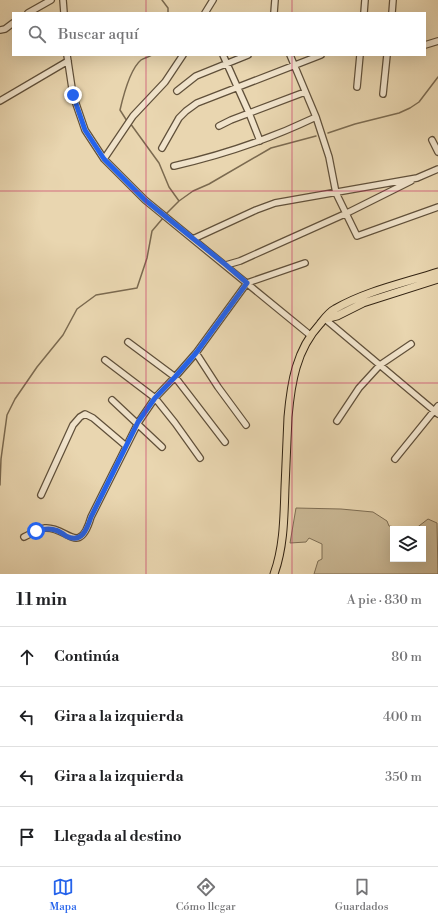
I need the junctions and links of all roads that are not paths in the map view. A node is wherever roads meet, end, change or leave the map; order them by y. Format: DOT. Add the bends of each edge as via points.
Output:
graph roads {
  1 [pos="51,0"];
  2 [pos="63,0"];
  3 [pos="213,0"];
  4 [pos="275,0"];
  5 [pos="366,0"];
  6 [pos="394,0"];
  7 [pos="30,12"];
  8 [pos="64,12"];
  9 [pos="206,12"];
  10 [pos="274,12"];
  11 [pos="364,12"];
  12 [pos="392,12"];
  13 [pos="12,24"];
  14 [pos="0,30"];
  15 [pos="438,41"];
  16 [pos="426,45"];
  17 [pos="182,56"];
  18 [pos="224,56"];
  19 [pos="246,56"];
  20 [pos="290,56"];
  21 [pos="318,56"];
  22 [pos="360,56"];
  23 [pos="388,56"];
  24 [pos="68,58"];
  25 [pos="228,64"];
  26 [pos="294,65"];
  27 [pos="238,87"];
  28 [pos="357,87"];
  29 [pos="177,91"];
  30 [pos="305,92"];
  31 [pos="383,94"];
  32 [pos="1,99"];
  33 [pos="249,113"];
  34 [pos="316,117"];
  35 [pos="219,126"];
  36 [pos="432,140"];
  37 [pos="260,141"];
  38 [pos="162,148"];
  39 [pos="438,152"];
  40 [pos="104,159"];
  41 [pos="174,166"];
  42 [pos="438,169"];
  43 [pos="417,178"];
  44 [pos="336,194"];
  45 [pos="438,207"];
  46 [pos="347,213"];
  47 [pos="193,238"];
  48 [pos="305,263"];
  49 [pos="226,265"];
  50 [pos="438,272"];
  51 [pos="438,279"];
  52 [pos="247,283"];
  53 [pos="410,284"];
  54 [pos="324,319"];
  55 [pos="310,335"];
  56 [pos="128,342"];
  57 [pos="411,344"];
  58 [pos="196,353"];
  59 [pos="105,360"];
  60 [pos="380,365"];
  61 [pos="175,377"];
  62 [pos="155,398"];
  63 [pos="112,400"];
  64 [pos="437,410"];
  65 [pos="337,421"];
  66 [pos="138,422"];
  67 [pos="246,425"];
  68 [pos="225,442"];
  69 [pos="126,446"];
  70 [pos="162,447"];
  71 [pos="200,458"];
  72 [pos="395,459"];
  73 [pos="41,495"];
  74 [pos="24,537"];
  75 [pos="274,574"];
  1 -- 7 [label="street"];
  2 -- 8 [label="street"];
  3 -- 9 [label="street"];
  4 -- 10 [label="street"];
  5 -- 11 [label="street"];
  6 -- 12 [label="street"];
  13 -- 14 [label="street"];
  15 -- 16 [label="street"];
  17 -- 40 [label="street" via="165,82 130,120"];
  18 -- 25 [label="street"];
  19 -- 25 [label="street"];
  20 -- 26 [label="street"];
  21 -- 26 [label="street"];
  22 -- 28 [label="street"];
  23 -- 31 [label="street"];
  24 -- 32 [label="street"];
  24 -- 40 [label="street" via="73,95 85,130"];
  25 -- 27 [label="street"];
  25 -- 29 [label="street" via="196,76"];
  26 -- 27 [label="street"];
  26 -- 30 [label="street"];
  27 -- 33 [label="street"];
  27 -- 38 [label="street" via="186,110"];
  30 -- 33 [label="street"];
  30 -- 34 [label="street"];
  33 -- 35 [label="street"];
  33 -- 37 [label="street"];
  34 -- 37 [label="street"];
  34 -- 44 [label="street" via="329,157"];
  36 -- 39 [label="street"];
  37 -- 41 [label="street"];
  40 -- 47 [label="street" via="145,200"];
  42 -- 43 [label="street"];
  43 -- 44 [label="street"];
  43 -- 46 [label="street"];
  44 -- 46 [label="street"];
  44 -- 47 [label="street" via="275,203"];
  45 -- 46 [label="street" via="358,236"];
  46 -- 49 [label="street"];
  47 -- 49 [label="street"];
  48 -- 52 [label="street"];
  49 -- 52 [label="street"];
  50 -- 53 [label="main road"];
  51 -- 53 [label="main road"];
  52 -- 55 [label="street"];
  52 -- 58 [label="street"];
  53 -- 54 [label="main road" via="337,316"];
  54 -- 55 [label="main road"];
  54 -- 60 [label="street"];
  55 -- 75 [label="main road" via="298,358 291,390 284,523"];
  56 -- 61 [label="street"];
  57 -- 60 [label="street"];
  58 -- 61 [label="street"];
  58 -- 67 [label="street"];
  59 -- 62 [label="street"];
  60 -- 64 [label="street"];
  60 -- 65 [label="street" via="359,388"];
  61 -- 62 [label="street"];
  61 -- 68 [label="street"];
  62 -- 66 [label="street"];
  62 -- 71 [label="street"];
  63 -- 66 [label="street"];
  64 -- 72 [label="street"];
  66 -- 69 [label="street"];
  66 -- 70 [label="street"];
  69 -- 73 [label="street" via="85,414 73,426"];
  69 -- 74 [label="street" via="82,536 74,538 60,531 45,528"];
}
